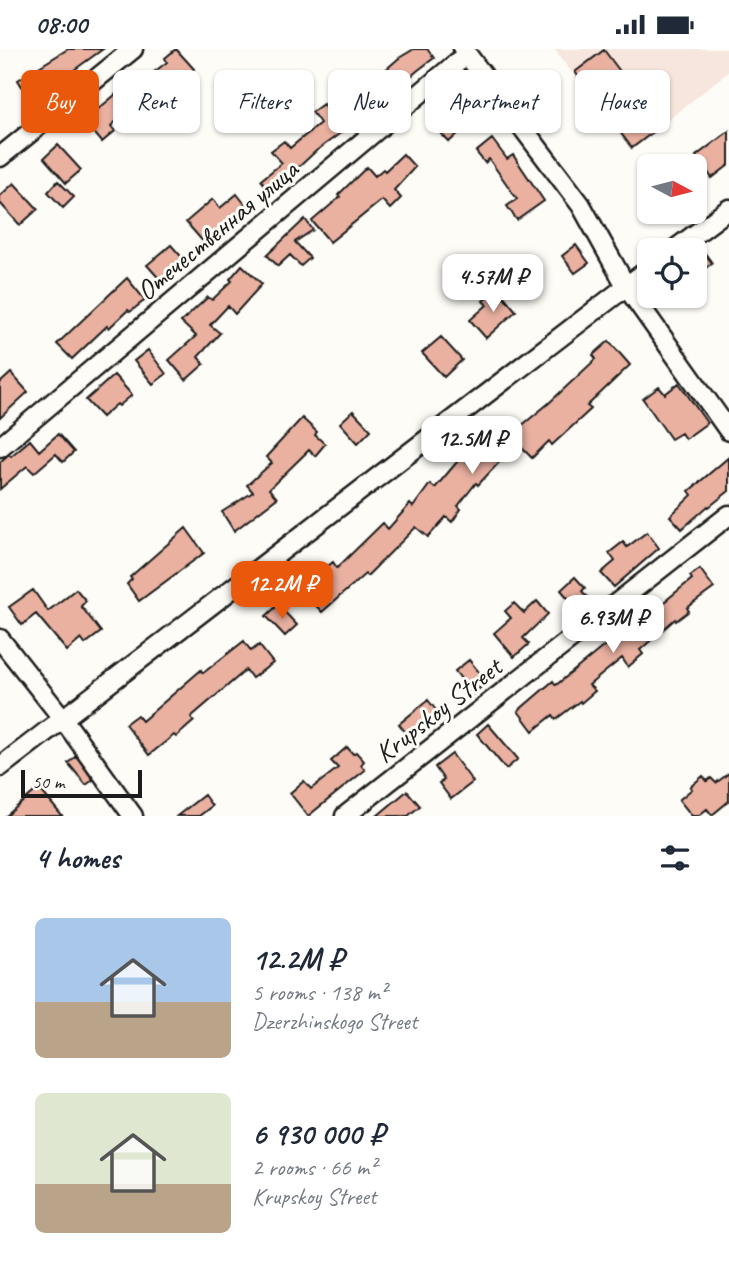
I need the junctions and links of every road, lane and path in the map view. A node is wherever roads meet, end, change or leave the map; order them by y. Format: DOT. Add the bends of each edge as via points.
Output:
graph roads {
  1 [pos="133,49"];
  2 [pos="465,52"];
  3 [pos="0,157"];
  4 [pos="729,209"];
  5 [pos="690,238"];
  6 [pos="637,278"];
  7 [pos="626,286"];
  8 [pos="729,431"];
  9 [pos="0,447"];
  10 [pos="729,515"];
  11 [pos="0,639"];
  12 [pos="63,719"];
  13 [pos="0,767"];
  14 [pos="133,816"];
  15 [pos="345,816"];
  1 -- 3 [label="street"];
  2 -- 7 [label="street" via="581,205"];
  2 -- 9 [label="street, Отечественная улица"];
  4 -- 5 [label="street"];
  6 -- 7 [label="street"];
  7 -- 8 [label="street"];
  7 -- 12 [label="street"];
  10 -- 15 [label="street, Krupskoy Street"];
  11 -- 12 [label="street"];
  12 -- 13 [label="street"];
  12 -- 14 [label="street"];
}
